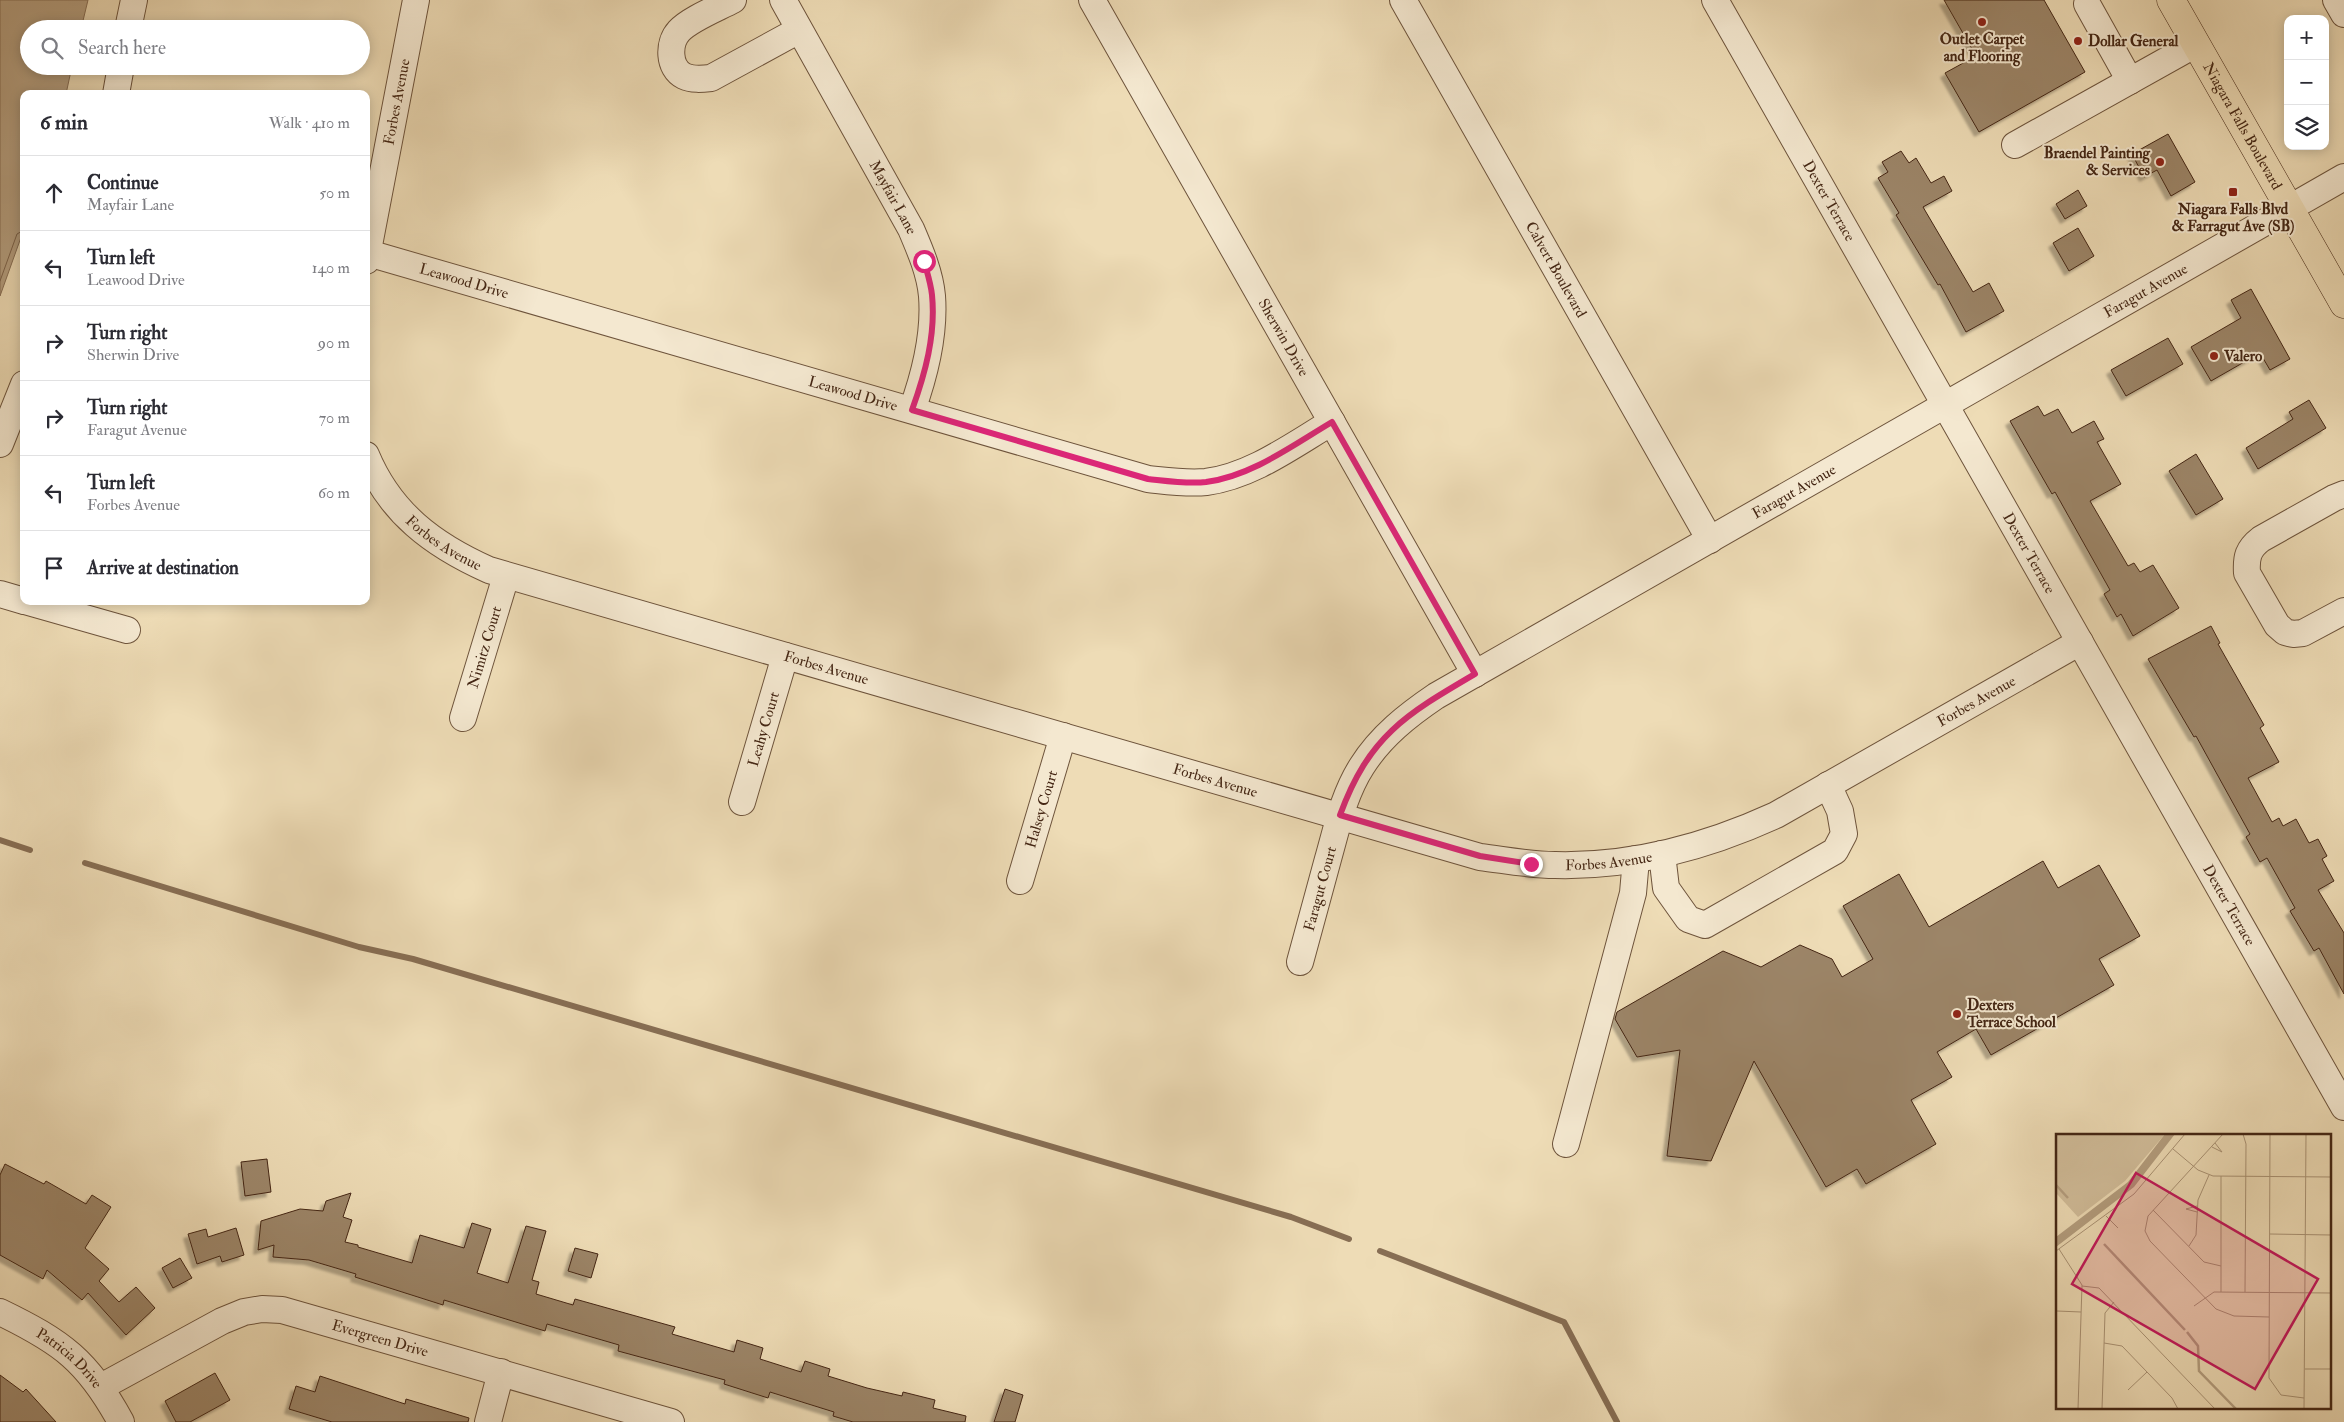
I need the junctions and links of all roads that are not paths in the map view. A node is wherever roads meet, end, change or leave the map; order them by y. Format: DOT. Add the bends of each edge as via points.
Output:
graph roads {
  1 [pos="134,0"];
  2 [pos="416,0"];
  3 [pos="733,0"];
  4 [pos="783,0"];
  5 [pos="1092,0"];
  6 [pos="1403,0"];
  7 [pos="1715,0"];
  8 [pos="2172,0"];
  9 [pos="2336,0"];
  10 [pos="2087,4"];
  11 [pos="2344,14"];
  12 [pos="130,20"];
  13 [pos="799,30"];
  14 [pos="2196,44"];
  15 [pos="119,75"];
  16 [pos="2130,81"];
  17 [pos="117,90"];
  18 [pos="2015,145"];
  19 [pos="2344,177"];
  20 [pos="2289,208"];
  21 [pos="370,241"];
  22 [pos="370,258"];
  23 [pos="2344,304"];
  24 [pos="20,394"];
  25 [pos="1946,405"];
  26 [pos="912,410"];
  27 [pos="1332,422"];
  28 [pos="0,444"];
  29 [pos="370,463"];
  30 [pos="2344,494"];
  31 [pos="2261,539"];
  32 [pos="1710,540"];
  33 [pos="506,576"];
  34 [pos="2272,579"];
  35 [pos="0,594"];
  36 [pos="20,600"];
  37 [pos="39,605"];
  38 [pos="2344,611"];
  39 [pos="127,630"];
  40 [pos="2080,642"];
  41 [pos="785,656"];
  42 [pos="1475,674"];
  43 [pos="463,718"];
  44 [pos="1063,736"];
  45 [pos="1828,785"];
  46 [pos="742,802"];
  47 [pos="1340,815"];
  48 [pos="1662,854"];
  49 [pos="1636,859"];
  50 [pos="1020,881"];
  51 [pos="1300,962"];
  52 [pos="2344,1107"];
  53 [pos="1566,1144"];
  54 [pos="0,1312"];
  55 [pos="500,1372"];
  56 [pos="101,1387"];
  57 [pos="121,1422"];
  58 [pos="488,1422"];
  59 [pos="671,1422"];
  1 -- 12 [label="street"];
  2 -- 21 [label="street, Forbes Avenue"];
  3 -- 13 [label="street" via="679,30 673,39 671,54 674,67 683,76 711,78"];
  4 -- 13 [label="street, Mayfair Lane"];
  5 -- 27 [label="street, Sherwin Drive"];
  6 -- 32 [label="street, Calvert Boulevard"];
  7 -- 25 [label="street, Dexter Terrace"];
  8 -- 14 [label="main road, Niagara Falls Boulevard"];
  9 -- 11 [label="street"];
  10 -- 16 [label="street"];
  13 -- 26 [label="street, Mayfair Lane" via="911,229 924,261 932,295 931,337 924,378"];
  14 -- 16 [label="street"];
  14 -- 20 [label="main road, Niagara Falls Boulevard"];
  15 -- 17 [label="street"];
  16 -- 18 [label="street"];
  19 -- 20 [label="street, Faragut Avenue"];
  20 -- 23 [label="main road, Niagara Falls Boulevard"];
  20 -- 25 [label="street, Faragut Avenue"];
  22 -- 26 [label="street, Leawood Drive"];
  24 -- 28 [label="street"];
  25 -- 32 [label="street, Faragut Avenue"];
  25 -- 40 [label="street, Dexter Terrace"];
  26 -- 27 [label="street, Leawood Drive" via="1148,479 1177,482 1206,482 1230,476 1260,464"];
  27 -- 42 [label="street, Sherwin Drive"];
  29 -- 33 [label="street, Forbes Avenue" via="385,491 403,514 430,538 456,555"];
  30 -- 31 [label="street"];
  31 -- 34 [label="street" via="2258,552"];
  31 -- 38 [label="street" via="2247,554 2247,573 2285,632 2303,632"];
  32 -- 42 [label="street, Faragut Avenue"];
  33 -- 41 [label="street, Forbes Avenue"];
  33 -- 43 [label="street, Nimitz Court"];
  35 -- 36 [label="street"];
  37 -- 39 [label="street"];
  40 -- 45 [label="street, Forbes Avenue"];
  40 -- 52 [label="street, Dexter Terrace"];
  41 -- 44 [label="street, Forbes Avenue"];
  41 -- 46 [label="street, Leahy Court"];
  42 -- 47 [label="street, Faragut Avenue" via="1409,714 1380,741 1354,780"];
  44 -- 47 [label="street, Forbes Avenue"];
  44 -- 50 [label="street, Halsey Court"];
  45 -- 48 [label="street, Forbes Avenue" via="1739,832"];
  45 -- 48 [label="street" via="1840,811 1844,834 1835,851 1705,925 1688,919 1666,888"];
  47 -- 49 [label="street, Forbes Avenue" via="1480,856 1556,865"];
  47 -- 51 [label="street, Faragut Court"];
  48 -- 49 [label="street, Forbes Avenue"];
  49 -- 53 [label="street" via="1634,893"];
  54 -- 56 [label="street, Patricia Drive" via="49,1337 70,1353"];
  55 -- 56 [label="street, Evergreen Drive" via="282,1310 262,1309 222,1321"];
  55 -- 58 [label="street"];
  55 -- 59 [label="street, Evergreen Drive"];
  56 -- 57 [label="street, Patricia Drive"];
}
